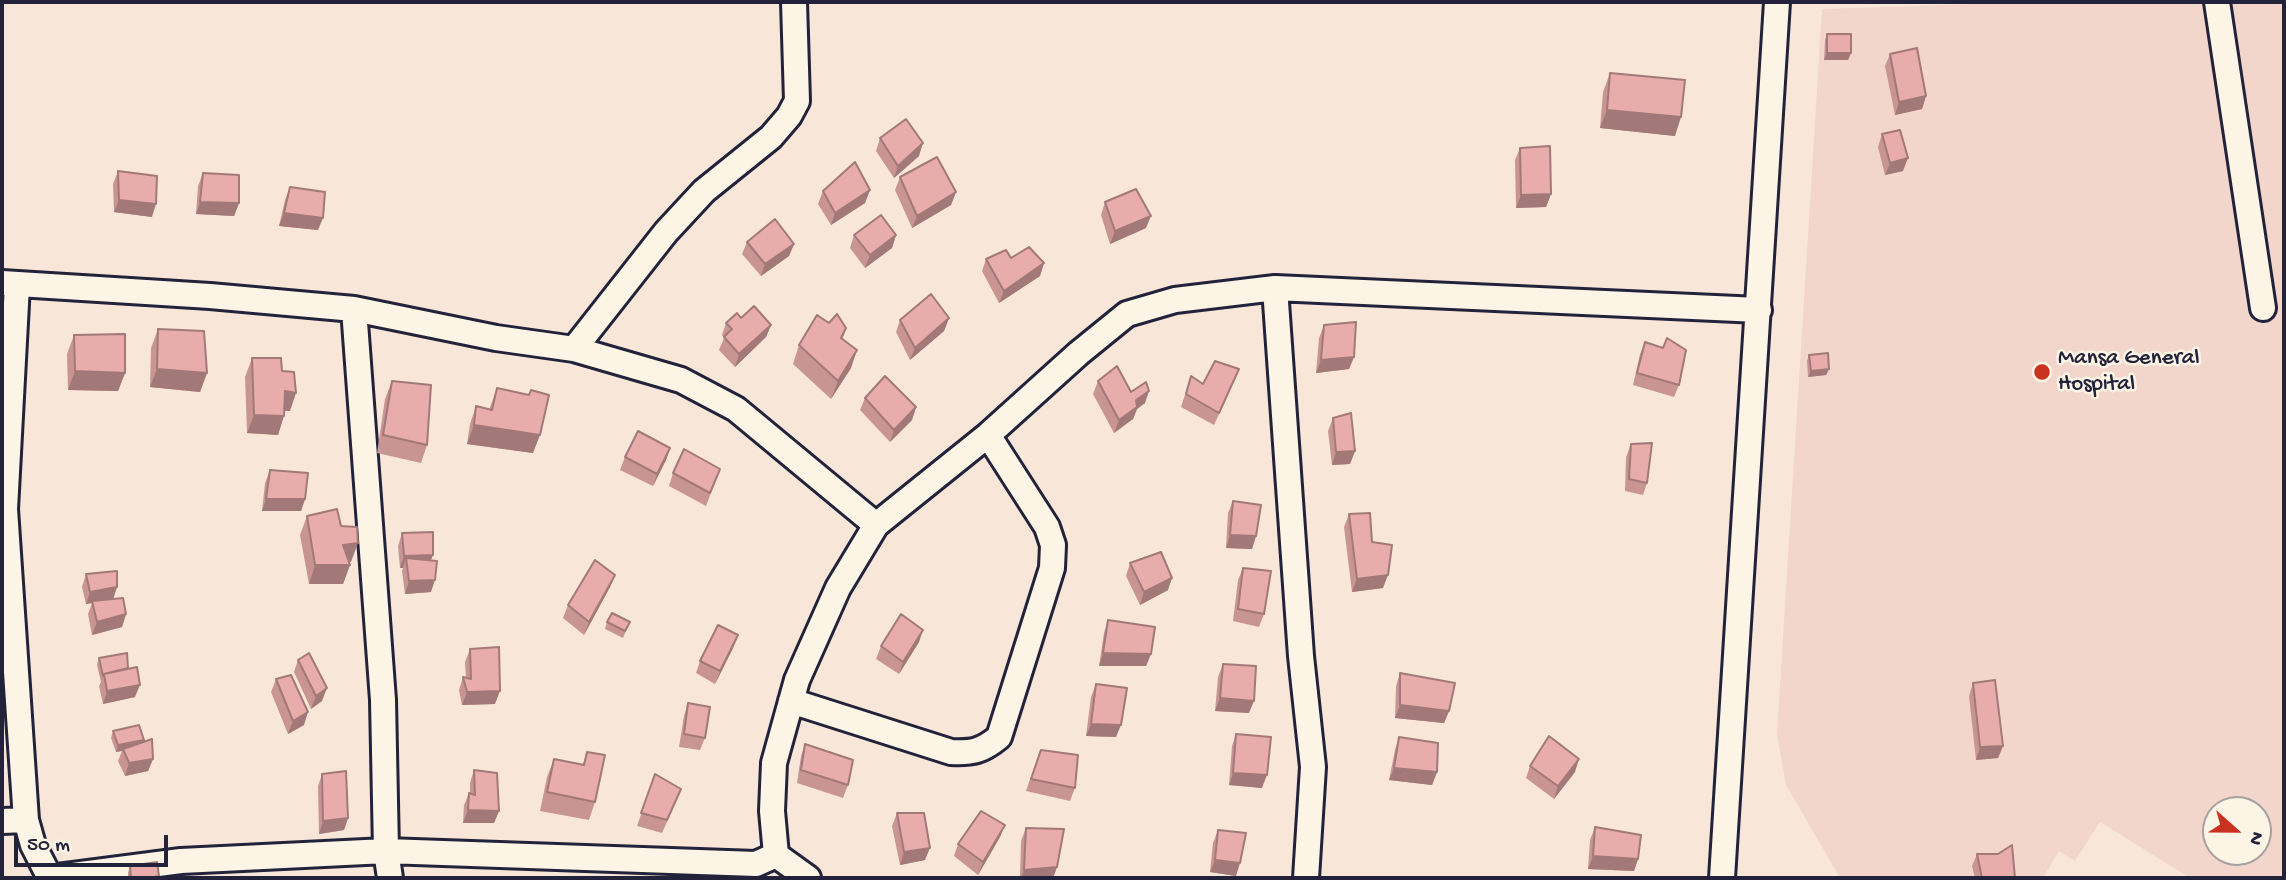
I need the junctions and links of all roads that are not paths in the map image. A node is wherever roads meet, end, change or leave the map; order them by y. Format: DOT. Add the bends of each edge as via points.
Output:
graph roads {
  1 [pos="794,2"];
  2 [pos="1777,2"];
  3 [pos="2217,2"];
  4 [pos="9,284"];
  5 [pos="1275,288"];
  6 [pos="2263,308"];
  7 [pos="354,309"];
  8 [pos="1759,310"];
  9 [pos="574,349"];
  10 [pos="988,435"];
  11 [pos="3,509"];
  12 [pos="876,525"];
  13 [pos="791,701"];
  14 [pos="26,820"];
  15 [pos="2,821"];
  16 [pos="386,851"];
  17 [pos="763,866"];
  18 [pos="50,878"];
  19 [pos="390,878"];
  20 [pos="808,878"];
  21 [pos="1306,878"];
  22 [pos="1722,878"];
  1 -- 9 [label="street" via="797,101 789,116 673,224"];
  2 -- 8 [label="street"];
  3 -- 6 [label="street"];
  4 -- 7 [label="street"];
  4 -- 11 [label="street"];
  5 -- 8 [label="street"];
  5 -- 10 [label="street" via="1175,300 1127,314"];
  5 -- 21 [label="street" via="1313,767"];
  7 -- 9 [label="street"];
  7 -- 16 [label="street" via="383,700"];
  8 -- 22 [label="street"];
  9 -- 12 [label="street" via="681,380 736,409"];
  10 -- 12 [label="street"];
  10 -- 13 [label="street" via="1047,527 1053,545 1052,568 999,737 986,748 951,752"];
  11 -- 14 [label="street"];
  12 -- 13 [label="street" via="838,588"];
  13 -- 17 [label="street" via="774,763"];
  14 -- 15 [label="street"];
  14 -- 18 [label="street"];
  16 -- 17 [label="street"];
  16 -- 18 [label="street" via="181,861"];
  16 -- 19 [label="street"];
  17 -- 20 [label="street"];
}
